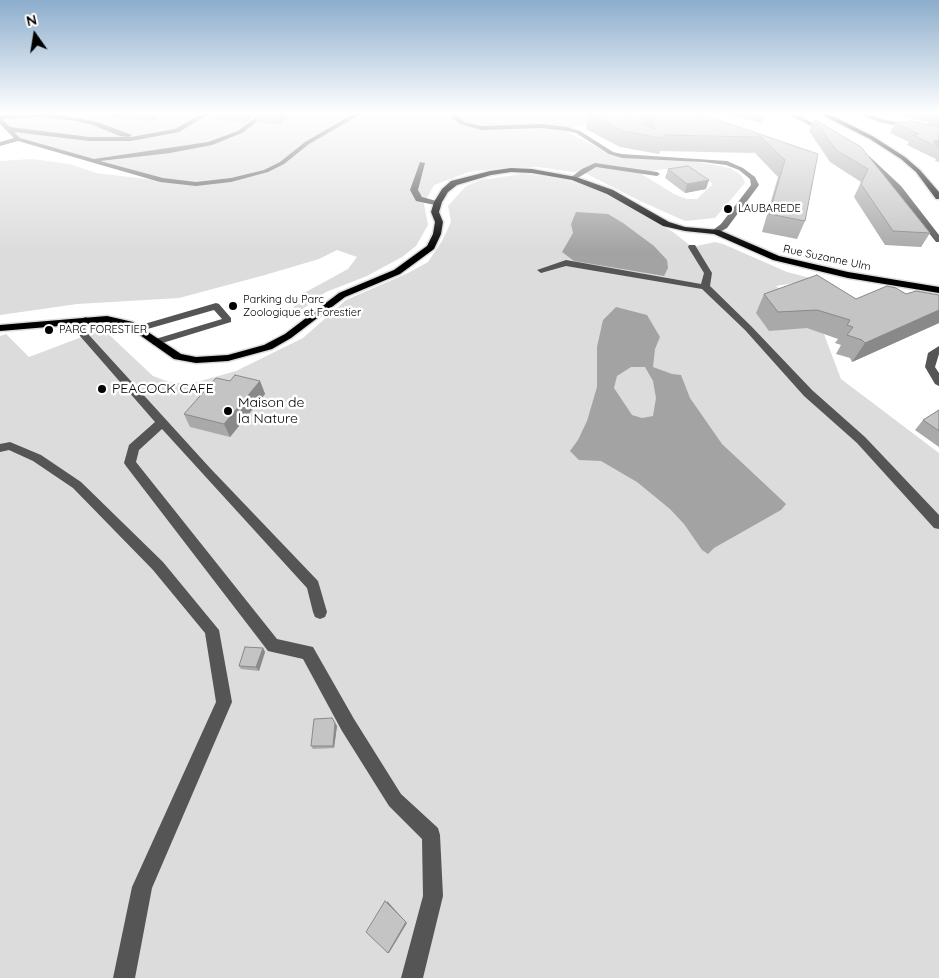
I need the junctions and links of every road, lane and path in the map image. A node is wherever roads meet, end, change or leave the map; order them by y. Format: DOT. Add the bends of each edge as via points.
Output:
graph roads {
  1 [pos="92,160"];
  2 [pos="285,160"];
  3 [pos="696,160"];
  4 [pos="870,160"];
  5 [pos="905,160"];
  6 [pos="422,163"];
  7 [pos="657,174"];
  8 [pos="574,178"];
  9 [pos="939,197"];
  10 [pos="438,204"];
  11 [pos="716,232"];
  12 [pos="939,240"];
  13 [pos="692,247"];
  14 [pos="541,270"];
  15 [pos="705,287"];
  16 [pos="939,290"];
  17 [pos="86,320"];
  18 [pos="0,328"];
  19 [pos="137,329"];
  20 [pos="156,342"];
  21 [pos="939,349"];
  22 [pos="939,382"];
  23 [pos="162,422"];
  24 [pos="0,448"];
  25 [pos="939,524"];
  26 [pos="320,612"];
  27 [pos="124,978"];
  28 [pos="412,978"];
  1 -- 2 [label="street" via="181,183 231,180 266,171"];
  3 -- 11 [label="street" via="727,163 753,178 755,185"];
  4 -- 12 [label="street" via="898,188"];
  5 -- 9 [label="main road"];
  6 -- 10 [label="street" via="414,190 419,199"];
  7 -- 8 [label="street" via="595,165"];
  8 -- 10 [label="main road, Rue Suzanne Ulm" via="532,171 490,173 454,183"];
  8 -- 11 [label="main road, Rue Suzanne Ulm" via="610,192 666,224"];
  10 -- 20 [label="main road" via="435,212 439,222 437,234 431,247 417,259 397,272 342,295 268,347 228,358 196,360 178,357"];
  11 -- 16 [label="main road, Rue Suzanne Ulm" via="776,258 809,267"];
  13 -- 15 [label="street" via="708,273"];
  14 -- 15 [label="street" via="566,263"];
  15 -- 25 [label="street" via="808,393 860,440"];
  17 -- 18 [label="main road"];
  17 -- 19 [label="main road" via="108,319"];
  17 -- 23 [label="street" via="81,329 84,336"];
  19 -- 20 [label="main road"];
  19 -- 20 [label="street" via="216,306 228,320"];
  21 -- 22 [label="street" via="932,355 930,367"];
  23 -- 26 [label="street" via="314,585"];
  23 -- 28 [label="street" via="133,448 130,464 273,646 308,652 348,725 395,800 431,835 433,896"];
  24 -- 27 [label="street" via="10,446 37,458 77,486 158,566 212,630 224,702 142,887"];
}
